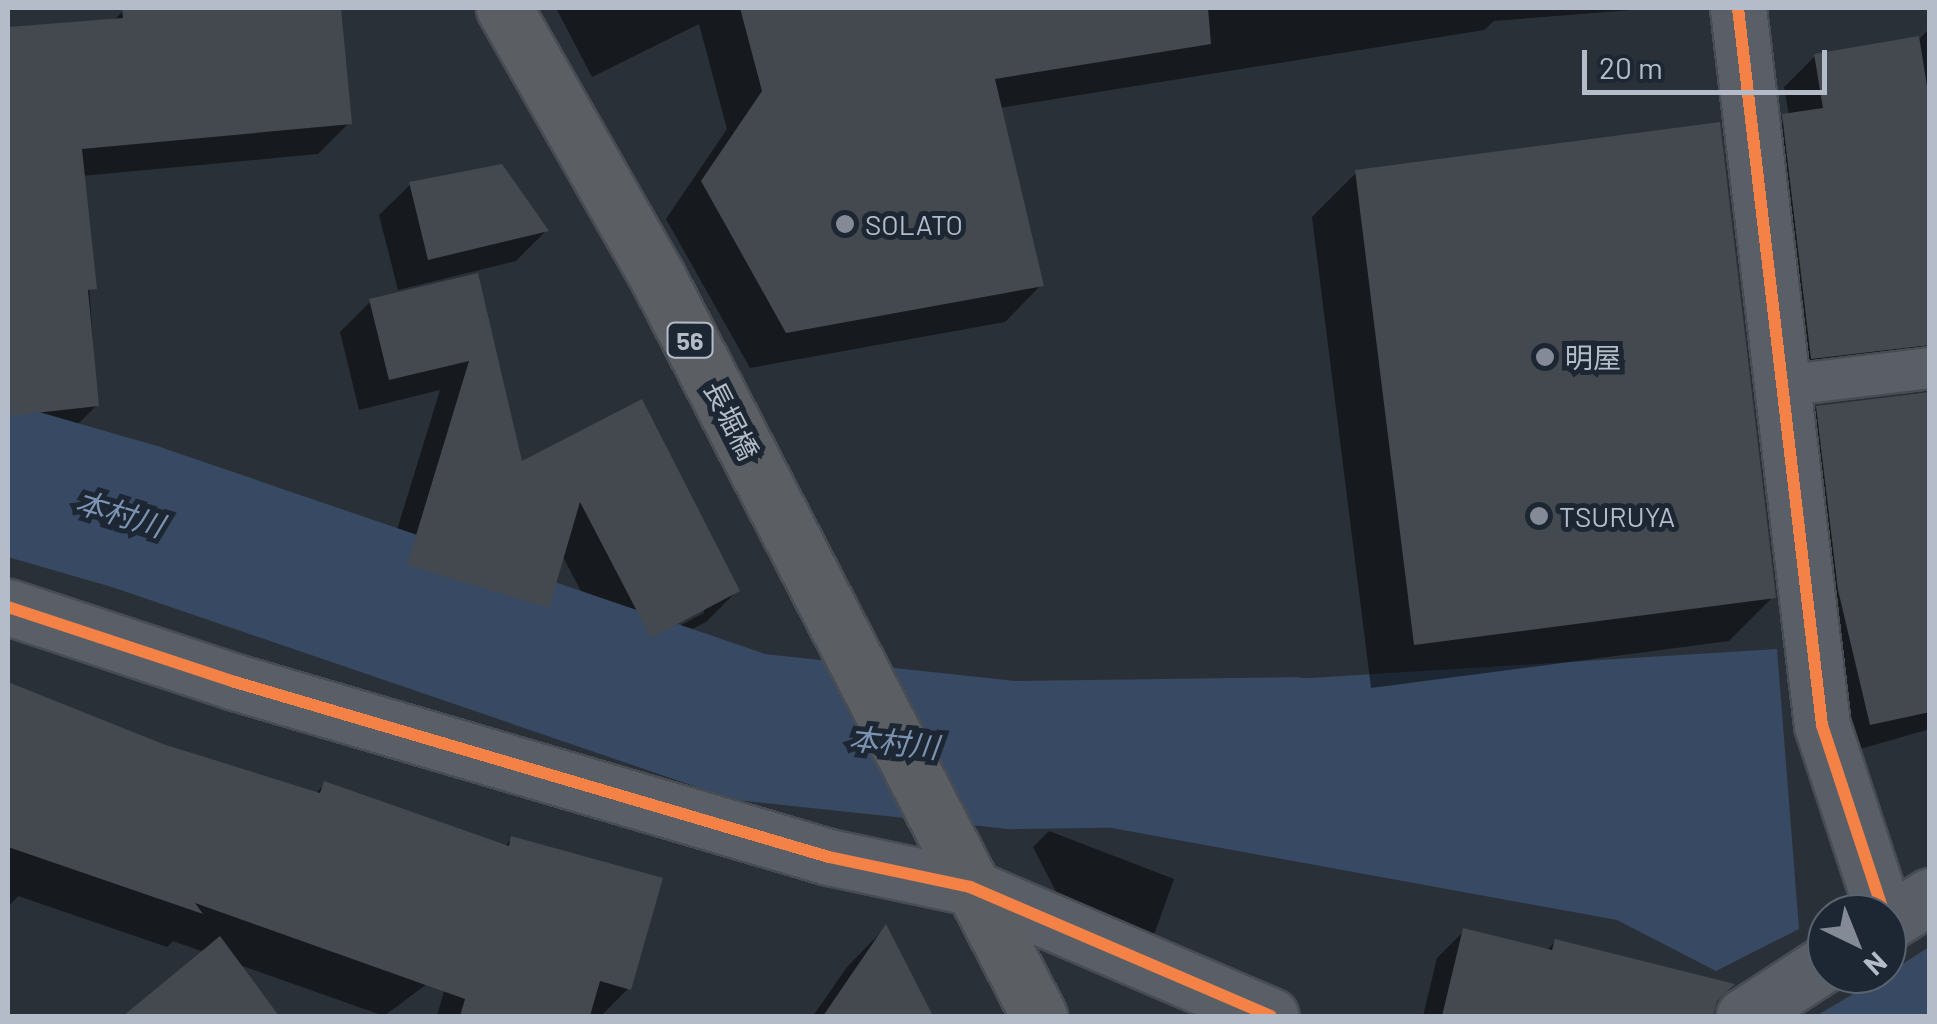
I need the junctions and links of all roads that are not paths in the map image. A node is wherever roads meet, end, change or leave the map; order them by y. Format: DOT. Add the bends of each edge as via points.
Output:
graph roads {
  1 [pos="504,8"];
  2 [pos="1738,8"];
  3 [pos="1930,368"];
  4 [pos="1782,386"];
  5 [pos="8,607"];
  6 [pos="970,887"];
  7 [pos="1877,894"];
  8 [pos="1930,896"];
  9 [pos="1907,910"];
  10 [pos="1807,975"];
  11 [pos="1039,1016"];
  12 [pos="1271,1016"];
  13 [pos="1744,1016"];
  1 -- 6 [label="highway, 長堀橋 / 56" via="658,278"];
  2 -- 4 [label="street"];
  3 -- 4 [label="lane"];
  4 -- 7 [label="street" via="1822,725"];
  5 -- 6 [label="street" via="235,682 829,857"];
  6 -- 11 [label="highway, 56"];
  6 -- 12 [label="street"];
  8 -- 9 [label="street"];
  10 -- 13 [label="street"];
}
